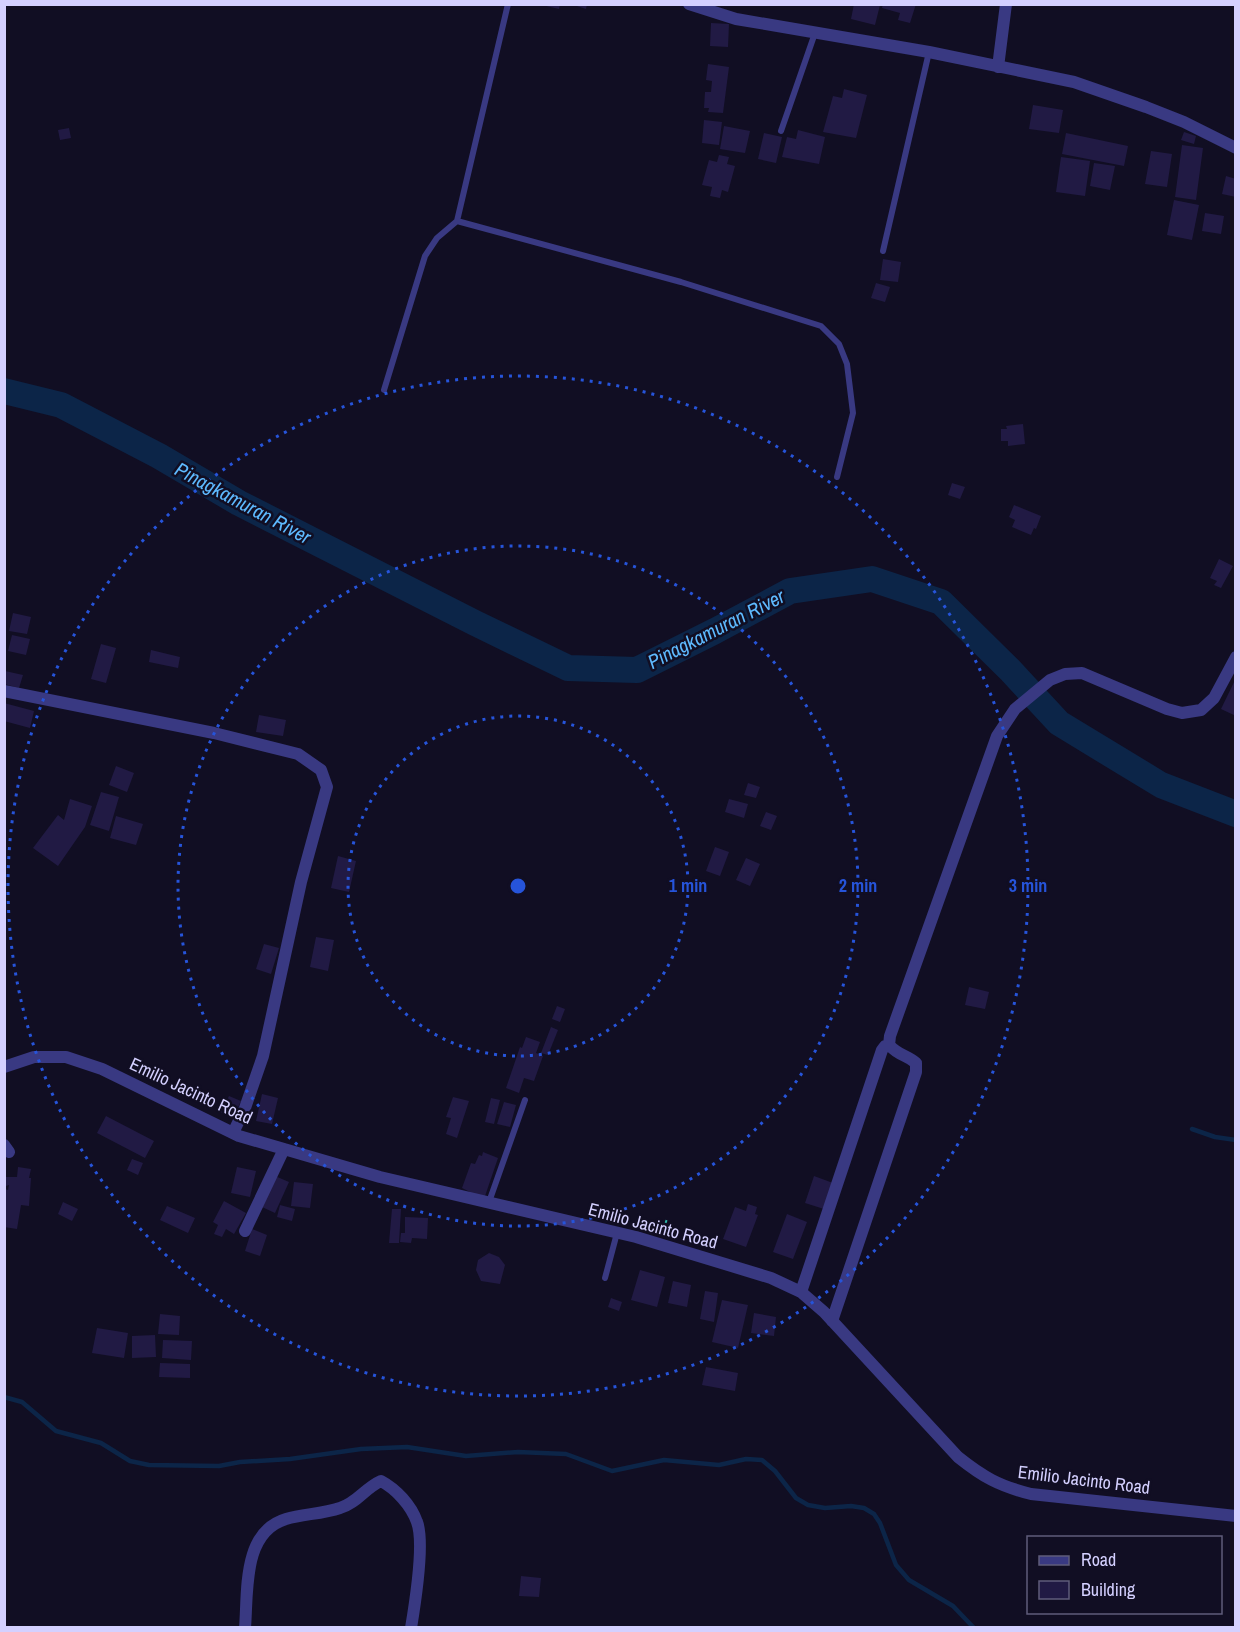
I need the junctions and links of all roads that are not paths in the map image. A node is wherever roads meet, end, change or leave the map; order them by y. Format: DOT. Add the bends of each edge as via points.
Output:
graph roads {
  1 [pos="508,4"];
  2 [pos="688,4"];
  3 [pos="1006,4"];
  4 [pos="815,33"];
  5 [pos="929,52"];
  6 [pos="998,68"];
  7 [pos="781,131"];
  8 [pos="1236,148"];
  9 [pos="457,221"];
  10 [pos="883,251"];
  11 [pos="384,390"];
  12 [pos="837,477"];
  13 [pos="1236,657"];
  14 [pos="4,691"];
  15 [pos="889,1045"];
  16 [pos="4,1067"];
  17 [pos="525,1100"];
  18 [pos="232,1133"];
  19 [pos="284,1149"];
  20 [pos="488,1203"];
  21 [pos="245,1231"];
  22 [pos="618,1233"];
  23 [pos="605,1278"];
  24 [pos="801,1292"];
  25 [pos="832,1321"];
  26 [pos="1236,1516"];
  27 [pos="245,1628"];
  28 [pos="411,1628"];
  1 -- 9 [label="lane"];
  2 -- 4 [label="street" via="736,19"];
  3 -- 6 [label="street"];
  4 -- 5 [label="street"];
  4 -- 7 [label="lane"];
  5 -- 6 [label="street"];
  5 -- 10 [label="lane"];
  6 -- 8 [label="street" via="1084,86 1174,118"];
  9 -- 11 [label="lane" via="437,238 425,256"];
  9 -- 12 [label="lane" via="681,282 821,326 839,344 847,364 853,412"];
  13 -- 15 [label="street" via="1214,698 1201,710 1182,713 1167,709 1082,673 1050,680 1015,709 997,736"];
  14 -- 18 [label="street" via="224,735 298,754 321,770 327,787 301,882 263,1056"];
  15 -- 24 [label="street" via="882,1050"];
  15 -- 25 [label="street" via="900,1055 911,1058 916,1063 916,1072"];
  16 -- 18 [label="street, Emilio Jacinto Road" via="33,1057 66,1057 102,1069"];
  17 -- 20 [label="lane"];
  18 -- 19 [label="street, Emilio Jacinto Road"];
  19 -- 20 [label="street, Emilio Jacinto Road"];
  19 -- 21 [label="street"];
  20 -- 22 [label="street, Emilio Jacinto Road"];
  22 -- 23 [label="lane"];
  22 -- 24 [label="street, Emilio Jacinto Road" via="771,1278"];
  24 -- 25 [label="street, Emilio Jacinto Road"];
  25 -- 26 [label="street, Emilio Jacinto Road" via="958,1457 981,1475 1031,1494"];
  27 -- 28 [label="street" via="252,1558 258,1539 284,1520 356,1501 371,1485 381,1481 393,1487 418,1523 420,1554"];
}
